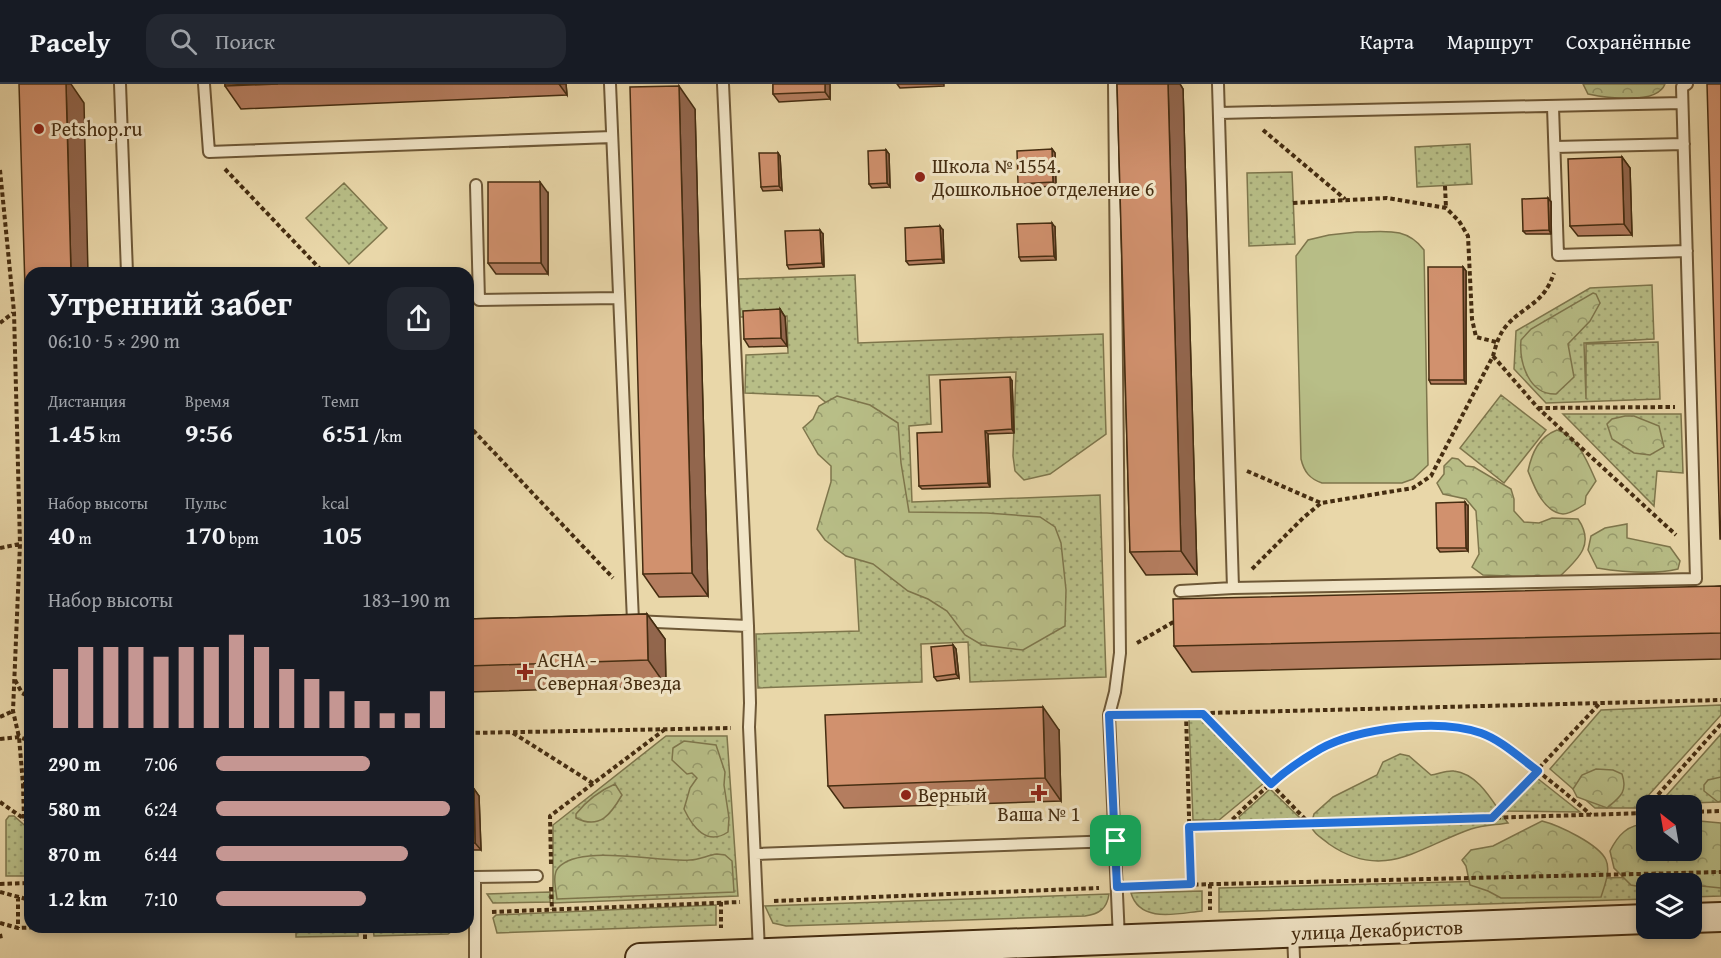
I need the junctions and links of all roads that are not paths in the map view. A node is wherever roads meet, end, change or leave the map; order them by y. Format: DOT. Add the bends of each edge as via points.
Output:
graph roads {
  1 [pos="120,84"];
  2 [pos="204,84"];
  3 [pos="610,84"];
  4 [pos="723,84"];
  5 [pos="1114,84"];
  6 [pos="1218,84"];
  7 [pos="1687,84"];
  8 [pos="1682,104"];
  9 [pos="1553,107"];
  10 [pos="1219,113"];
  11 [pos="612,137"];
  12 [pos="1684,144"];
  13 [pos="1555,147"];
  14 [pos="476,185"];
  15 [pos="1687,251"];
  16 [pos="127,267"];
  17 [pos="619,298"];
  18 [pos="1233,588"];
  19 [pos="1180,591"];
  20 [pos="621,621"];
  21 [pos="633,621"];
  22 [pos="748,626"];
  23 [pos="1116,841"];
  24 [pos="755,854"];
  25 [pos="537,876"];
  26 [pos="474,877"];
  27 [pos="474,901"];
  28 [pos="1721,917"];
  29 [pos="1702,918"];
  30 [pos="1636,921"];
  31 [pos="1119,939"];
  32 [pos="1294,946"];
  33 [pos="759,953"];
  34 [pos="699,957"];
  35 [pos="476,958"];
  36 [pos="640,958"];
  1 -- 16 [label="lane"];
  2 -- 11 [label="lane" via="209,152"];
  3 -- 11 [label="lane"];
  4 -- 22 [label="lane"];
  5 -- 23 [label="lane" via="1120,652 1109,715"];
  6 -- 10 [label="lane"];
  7 -- 8 [label="lane" via="1682,87"];
  8 -- 9 [label="lane"];
  8 -- 12 [label="lane"];
  9 -- 10 [label="lane"];
  9 -- 13 [label="lane"];
  10 -- 18 [label="lane"];
  11 -- 17 [label="lane"];
  12 -- 13 [label="lane"];
  12 -- 15 [label="lane"];
  13 -- 15 [label="lane" via="1558,255"];
  14 -- 17 [label="lane" via="479,300"];
  15 -- 18 [label="lane" via="1696,579"];
  17 -- 21 [label="lane"];
  18 -- 19 [label="lane"];
  20 -- 21 [label="lane"];
  21 -- 22 [label="lane"];
  22 -- 24 [label="lane"];
  23 -- 24 [label="lane"];
  23 -- 31 [label="lane"];
  24 -- 33 [label="lane"];
  25 -- 26 [label="lane"];
  27 -- 35 [label="lane"];
  28 -- 29 [label="main road"];
  30 -- 32 [label="main road, улица Декабристов"];
  31 -- 32 [label="main road, улица Декабристов"];
  31 -- 33 [label="main road, улица Декабристов"];
  33 -- 34 [label="main road, улица Декабристов"];
  34 -- 36 [label="main road, улица Декабристов"];
}
